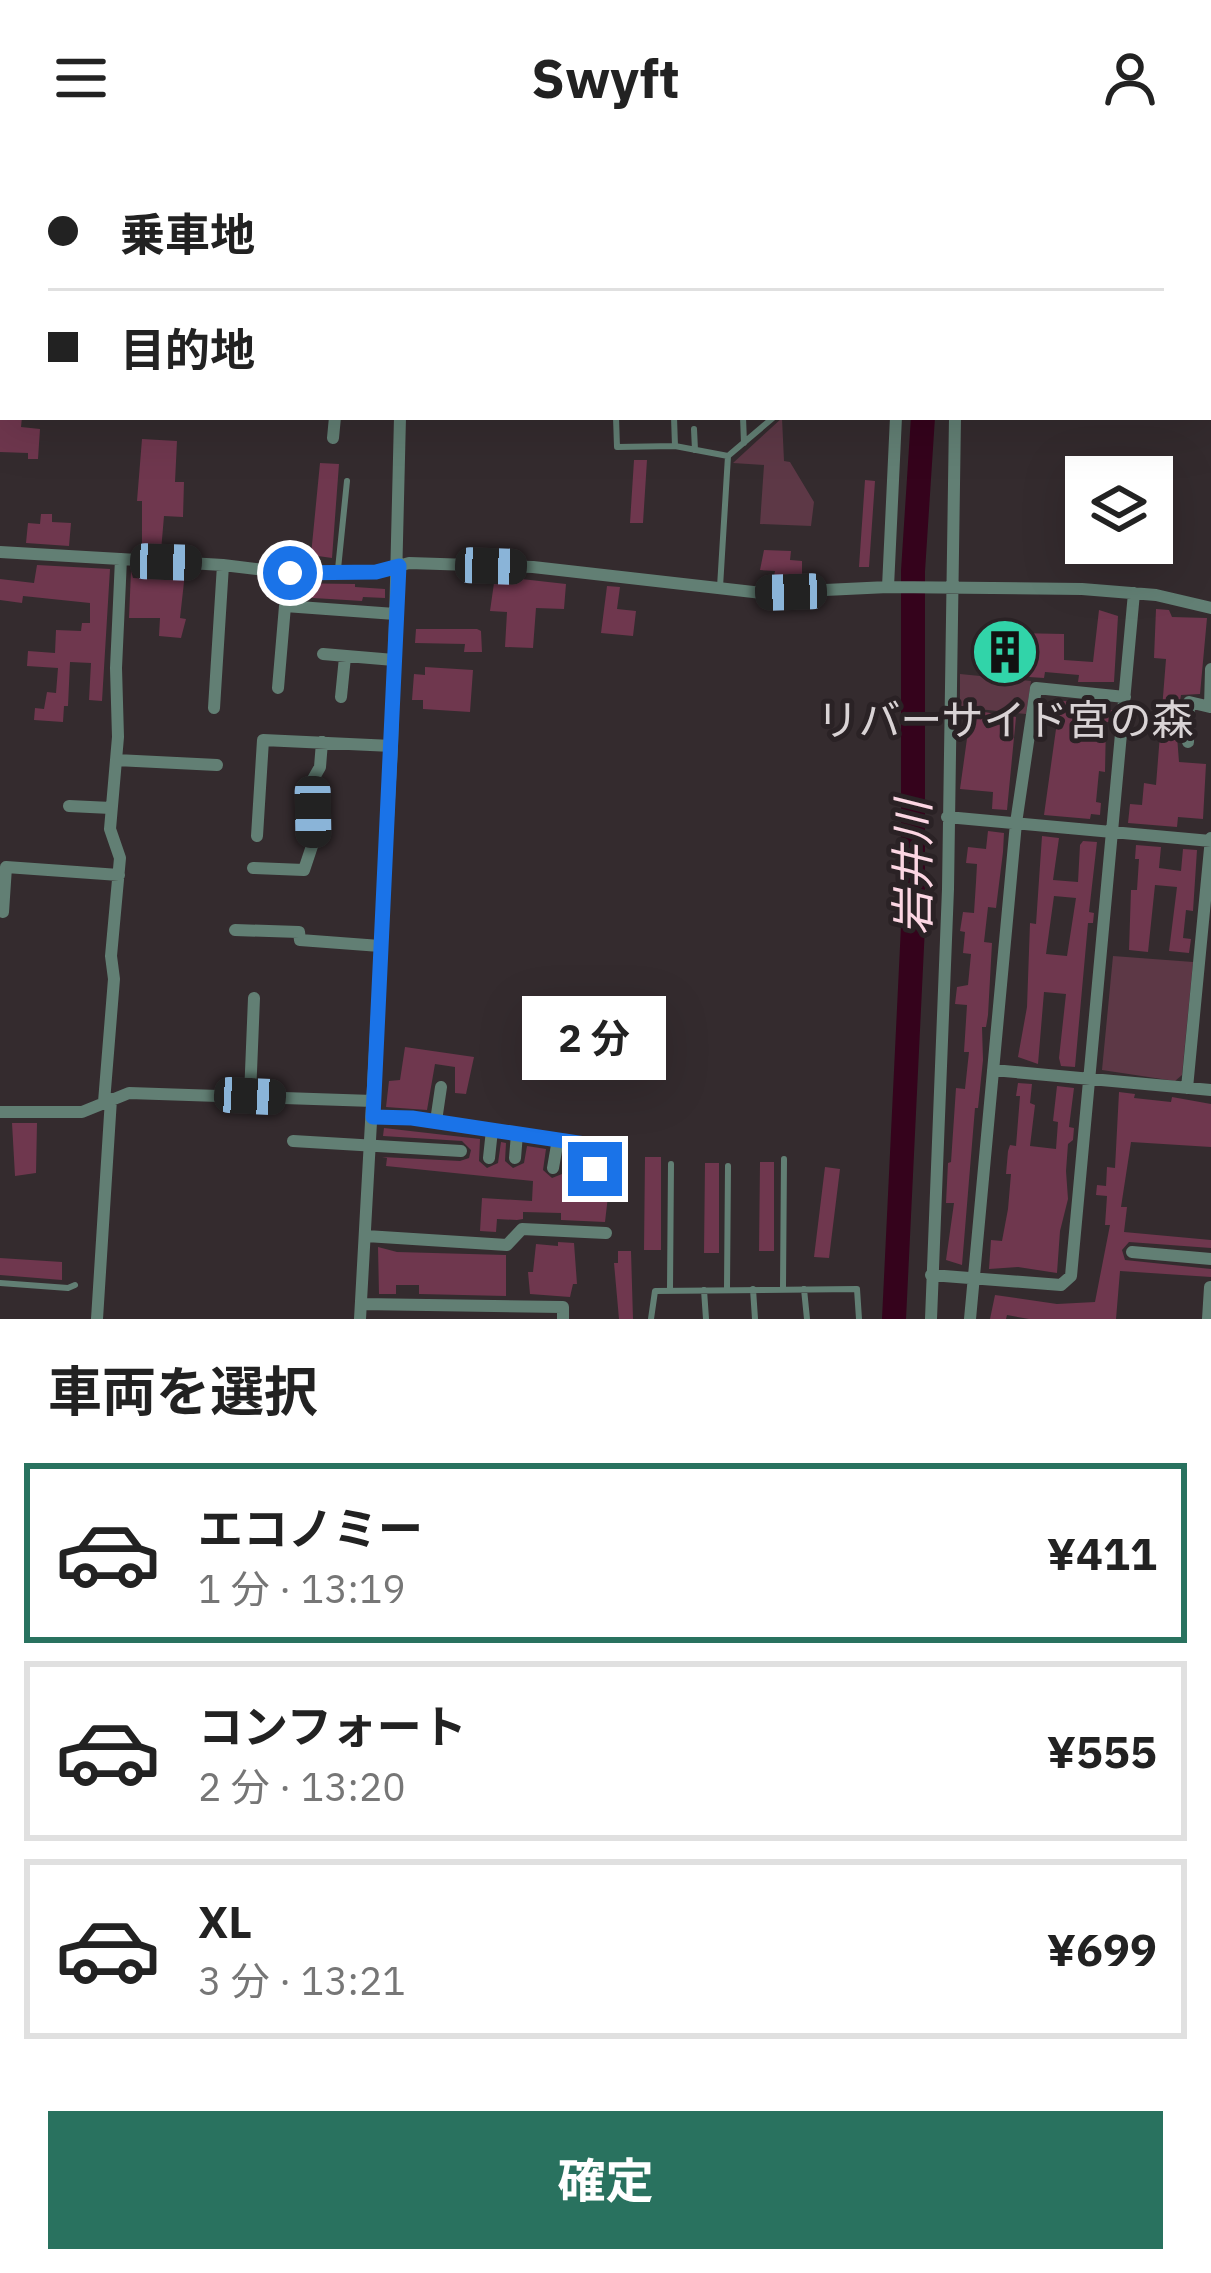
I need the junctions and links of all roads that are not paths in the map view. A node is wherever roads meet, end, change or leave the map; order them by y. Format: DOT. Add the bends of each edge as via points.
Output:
graph roads {
  1 [pos="335,420"];
  2 [pos="400,420"];
  3 [pos="616,420"];
  4 [pos="674,420"];
  5 [pos="742,420"];
  6 [pos="896,420"];
  7 [pos="955,420"];
  8 [pos="764,422"];
  9 [pos="694,429"];
  10 [pos="333,438"];
  11 [pos="744,445"];
  12 [pos="675,446"];
  13 [pos="695,450"];
  14 [pos="728,456"];
  15 [pos="347,482"];
  16 [pos="0,552"];
  17 [pos="121,559"];
  18 [pos="223,565"];
  19 [pos="399,566"];
  20 [pos="338,573"];
  21 [pos="891,587"];
  22 [pos="945,587"];
  23 [pos="720,590"];
  24 [pos="1134,593"];
  25 [pos="1211,608"];
  26 [pos="395,614"];
  27 [pos="322,655"];
  28 [pos="345,657"];
  29 [pos="394,660"];
  30 [pos="1211,669"];
  31 [pos="278,688"];
  32 [pos="341,697"];
  33 [pos="1125,697"];
  34 [pos="214,707"];
  35 [pos="322,742"];
  36 [pos="1189,742"];
  37 [pos="392,746"];
  38 [pos="116,760"];
  39 [pos="217,765"];
  40 [pos="69,806"];
  41 [pos="111,808"];
  42 [pos="947,817"];
  43 [pos="1016,823"];
  44 [pos="1112,832"];
  45 [pos="256,836"];
  46 [pos="1211,840"];
  47 [pos="253,868"];
  48 [pos="119,875"];
  49 [pos="3,912"];
  50 [pos="235,929"];
  51 [pos="380,946"];
  52 [pos="254,998"];
  53 [pos="993,1070"];
  54 [pos="1089,1079"];
  55 [pos="441,1088"];
  56 [pos="1187,1088"];
  57 [pos="1211,1090"];
  58 [pos="250,1096"];
  59 [pos="108,1101"];
  60 [pos="373,1101"];
  61 [pos="0,1112"];
  62 [pos="373,1117"];
  63 [pos="436,1121"];
  64 [pos="492,1130"];
  65 [pos="517,1134"];
  66 [pos="558,1139"];
  67 [pos="292,1142"];
  68 [pos="371,1144"];
  69 [pos="461,1151"];
  70 [pos="489,1158"];
  71 [pos="515,1158"];
  72 [pos="784,1159"];
  73 [pos="671,1163"];
  74 [pos="728,1166"];
  75 [pos="554,1168"];
  76 [pos="595,1169"];
  77 [pos="606,1233"];
  78 [pos="366,1236"];
  79 [pos="1132,1252"];
  80 [pos="1211,1259"];
  81 [pos="932,1275"];
  82 [pos="974,1278"];
  83 [pos="0,1283"];
  84 [pos="75,1285"];
  85 [pos="1210,1287"];
  86 [pos="670,1289"];
  87 [pos="753,1289"];
  88 [pos="783,1289"];
  89 [pos="804,1289"];
  90 [pos="704,1290"];
  91 [pos="727,1290"];
  92 [pos="360,1312"];
  93 [pos="507,1312"];
  94 [pos="447,1313"];
  95 [pos="97,1319"];
  96 [pos="563,1319"];
  97 [pos="651,1319"];
  98 [pos="706,1319"];
  99 [pos="755,1319"];
  100 [pos="807,1319"];
  101 [pos="859,1319"];
  102 [pos="931,1319"];
  103 [pos="970,1319"];
  104 [pos="1208,1319"];
  1 -- 10 [label="street"];
  2 -- 19 [label="street"];
  3 -- 12 [label="lane" via="617,447"];
  4 -- 12 [label="lane"];
  5 -- 11 [label="lane"];
  6 -- 21 [label="street"];
  7 -- 22 [label="street"];
  8 -- 11 [label="lane"];
  9 -- 13 [label="lane"];
  11 -- 14 [label="lane"];
  12 -- 13 [label="lane"];
  13 -- 14 [label="lane"];
  14 -- 23 [label="lane"];
  15 -- 20 [label="lane"];
  16 -- 17 [label="street"];
  17 -- 18 [label="street"];
  17 -- 38 [label="street"];
  18 -- 20 [label="street"];
  18 -- 34 [label="street"];
  19 -- 20 [label="street"];
  19 -- 23 [label="street" via="533,567"];
  19 -- 26 [label="street"];
  21 -- 22 [label="street"];
  21 -- 23 [label="street"];
  22 -- 24 [label="street"];
  22 -- 42 [label="street"];
  24 -- 25 [label="street"];
  24 -- 33 [label="street"];
  26 -- 29 [label="street"];
  26 -- 31 [label="street" via="286,606"];
  27 -- 28 [label="street"];
  28 -- 29 [label="street"];
  28 -- 32 [label="street"];
  29 -- 37 [label="street"];
  30 -- 36 [label="street" via="1210,707 1189,702"];
  33 -- 43 [label="street" via="1036,688"];
  33 -- 44 [label="street"];
  35 -- 37 [label="street"];
  35 -- 45 [label="street" via="263,740"];
  35 -- 47 [label="street" via="304,870"];
  37 -- 51 [label="street"];
  38 -- 39 [label="street"];
  38 -- 41 [label="street"];
  40 -- 41 [label="street"];
  41 -- 48 [label="street"];
  42 -- 43 [label="street"];
  42 -- 81 [label="street"];
  43 -- 44 [label="street"];
  43 -- 53 [label="street"];
  44 -- 46 [label="street"];
  44 -- 54 [label="street"];
  46 -- 56 [label="street"];
  48 -- 49 [label="street" via="6,867"];
  48 -- 59 [label="street"];
  50 -- 51 [label="street"];
  51 -- 60 [label="street"];
  52 -- 58 [label="street"];
  53 -- 54 [label="street"];
  53 -- 82 [label="street"];
  54 -- 56 [label="street"];
  54 -- 82 [label="street" via="1070,1280"];
  55 -- 63 [label="street"];
  56 -- 57 [label="street"];
  58 -- 59 [label="street" via="129,1093"];
  58 -- 60 [label="street"];
  59 -- 61 [label="street" via="82,1112"];
  59 -- 95 [label="street"];
  60 -- 62 [label="street"];
  62 -- 63 [label="street"];
  62 -- 68 [label="street"];
  63 -- 64 [label="street"];
  64 -- 65 [label="street"];
  64 -- 70 [label="street"];
  65 -- 66 [label="street"];
  65 -- 71 [label="street"];
  66 -- 75 [label="street"];
  66 -- 76 [label="street" via="598,1146"];
  67 -- 68 [label="street"];
  68 -- 69 [label="street"];
  68 -- 78 [label="street"];
  72 -- 88 [label="lane"];
  73 -- 86 [label="lane"];
  74 -- 91 [label="lane"];
  77 -- 78 [label="street" via="522,1229 507,1245"];
  78 -- 92 [label="street"];
  79 -- 80 [label="street"];
  81 -- 82 [label="street"];
  81 -- 102 [label="street"];
  82 -- 103 [label="street"];
  83 -- 84 [label="lane"];
  85 -- 104 [label="street"];
  86 -- 90 [label="lane"];
  86 -- 97 [label="lane" via="656,1291"];
  87 -- 88 [label="lane"];
  87 -- 91 [label="lane"];
  87 -- 99 [label="lane"];
  88 -- 89 [label="lane"];
  89 -- 100 [label="lane"];
  89 -- 101 [label="lane" via="857,1289"];
  90 -- 91 [label="lane"];
  90 -- 98 [label="lane"];
  92 -- 94 [label="street"];
  93 -- 94 [label="street"];
  93 -- 96 [label="street" via="563,1307"];
}
